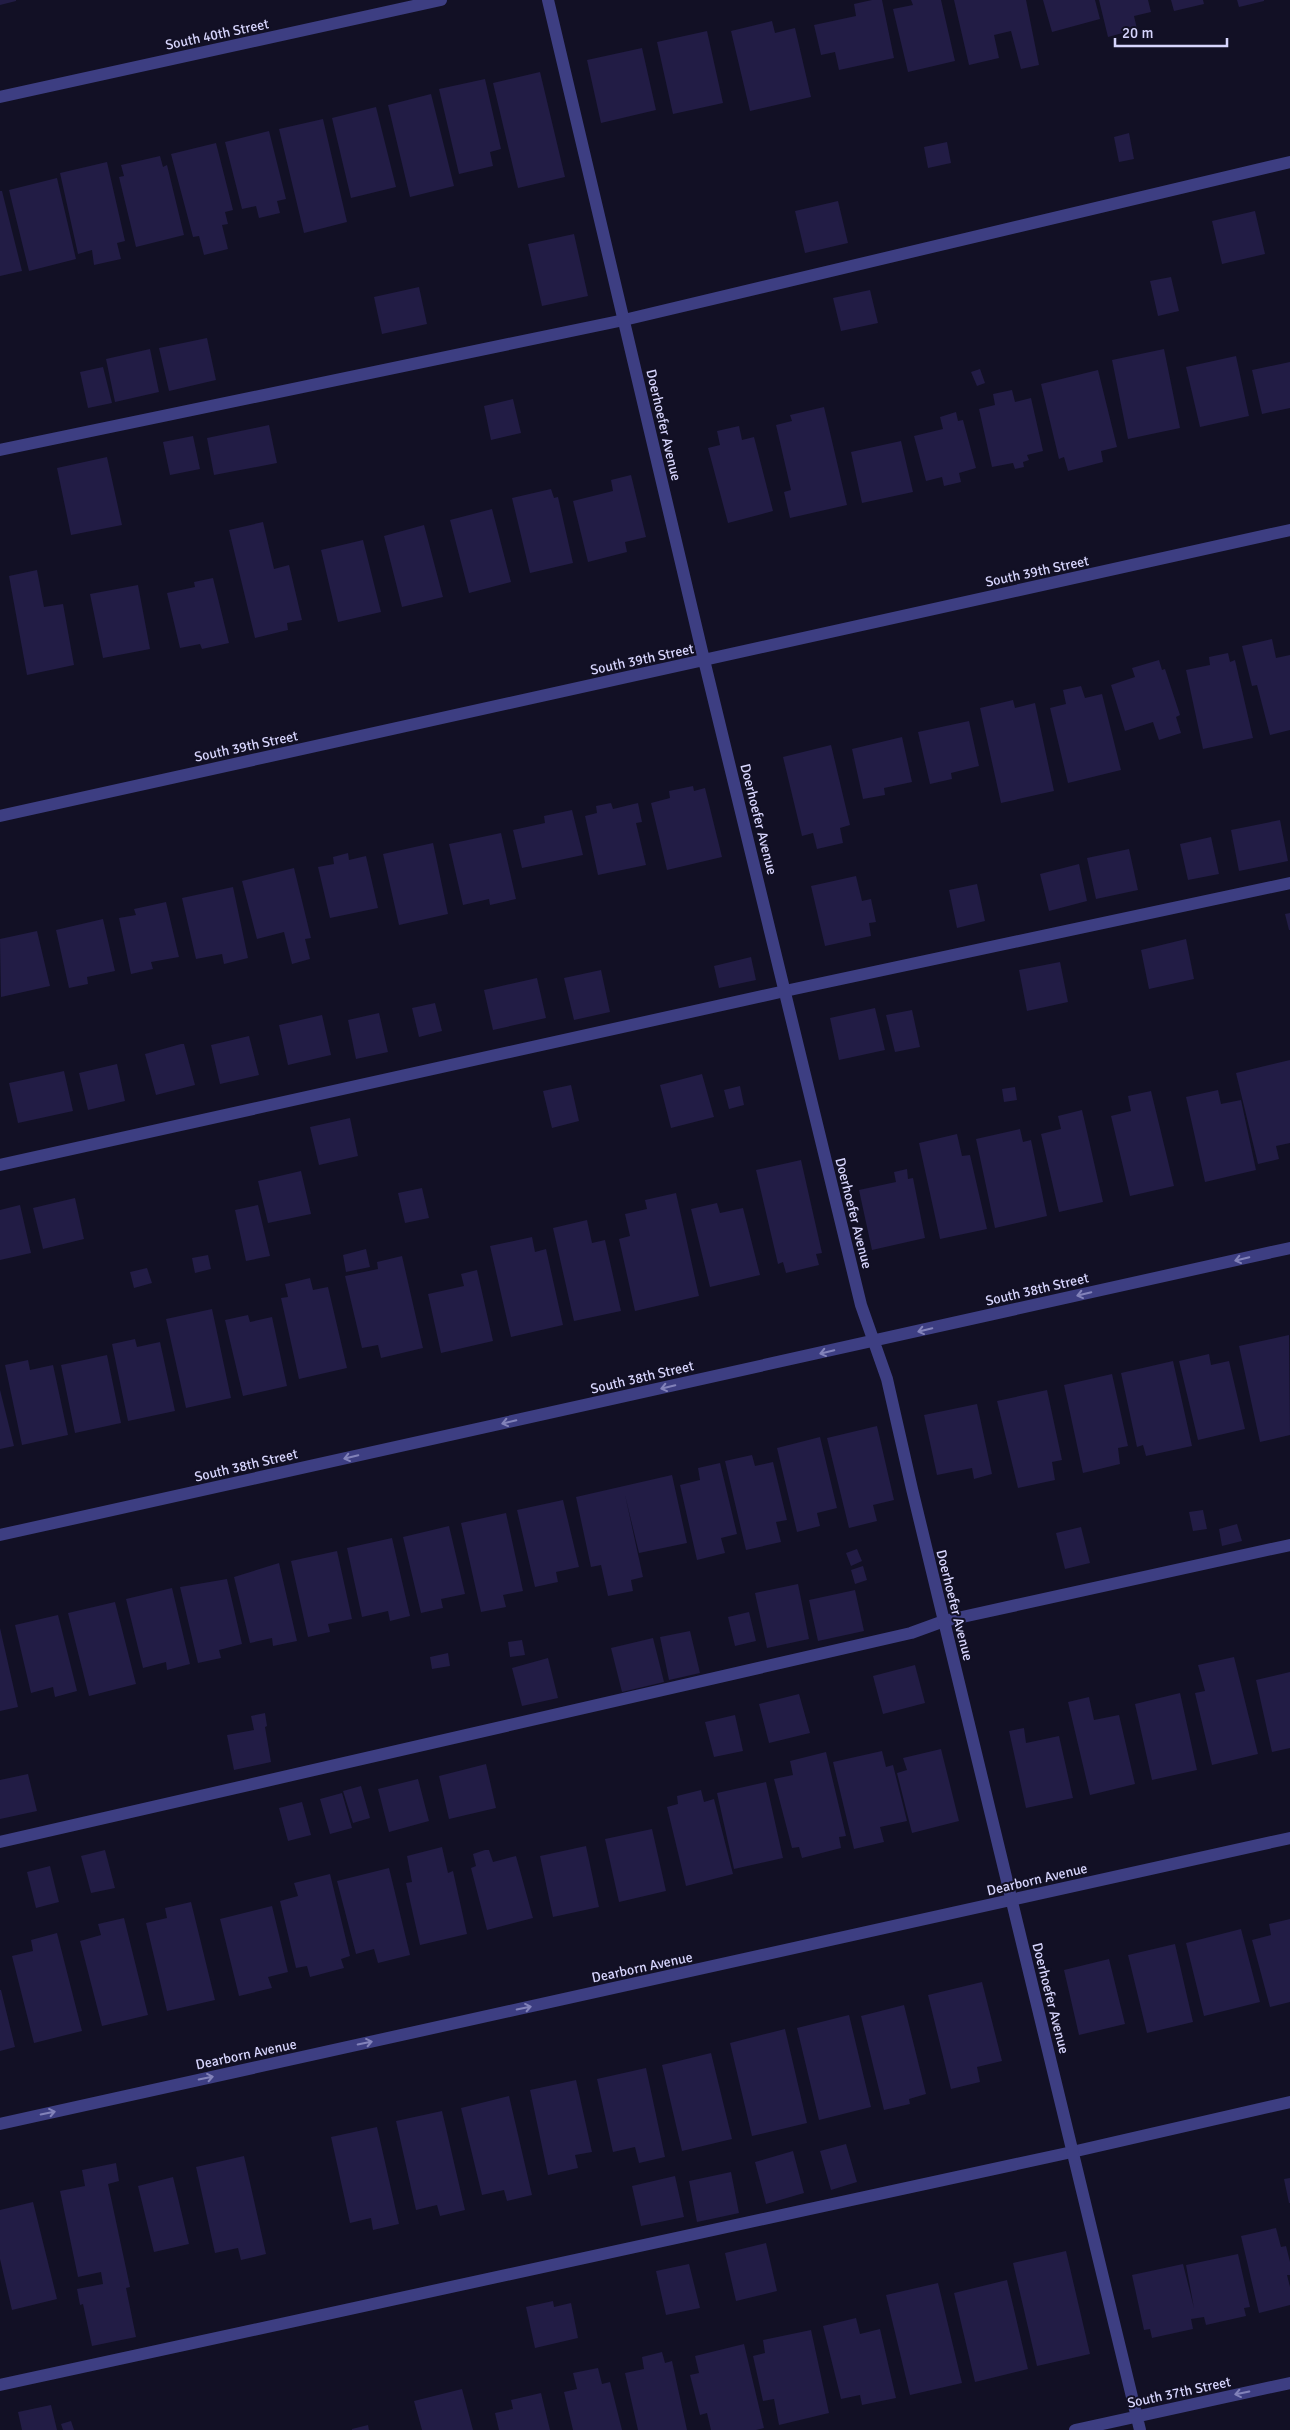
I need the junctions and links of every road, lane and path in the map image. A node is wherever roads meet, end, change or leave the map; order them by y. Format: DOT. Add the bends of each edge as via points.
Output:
graph roads {
  1 [pos="441,0"];
  2 [pos="548,0"];
  3 [pos="0,97"];
  4 [pos="1290,162"];
  5 [pos="624,320"];
  6 [pos="0,450"];
  7 [pos="1290,530"];
  8 [pos="704,660"];
  9 [pos="0,816"];
  10 [pos="1290,883"];
  11 [pos="785,991"];
  12 [pos="0,1165"];
  13 [pos="1290,1248"];
  14 [pos="874,1341"];
  15 [pos="0,1535"];
  16 [pos="1290,1545"];
  17 [pos="944,1621"];
  18 [pos="1290,1838"];
  19 [pos="0,1842"];
  20 [pos="1012,1900"];
  21 [pos="1290,2102"];
  22 [pos="0,2124"];
  23 [pos="1072,2152"];
  24 [pos="1290,2382"];
  25 [pos="0,2385"];
  26 [pos="1137,2416"];
  27 [pos="1075,2430"];
  28 [pos="1140,2430"];
  1 -- 3 [label="street, South 40th Street"];
  2 -- 5 [label="street, Doerhoefer Avenue"];
  4 -- 5 [label="street"];
  5 -- 6 [label="street"];
  5 -- 8 [label="street, Doerhoefer Avenue"];
  7 -- 8 [label="street, South 39th Street"];
  8 -- 9 [label="street, South 39th Street"];
  8 -- 11 [label="street, Doerhoefer Avenue"];
  10 -- 11 [label="street"];
  11 -- 12 [label="street"];
  11 -- 14 [label="street, Doerhoefer Avenue" via="862,1305"];
  13 -- 14 [label="street, South 38th Street, one-way"];
  14 -- 15 [label="street, South 38th Street, one-way"];
  14 -- 17 [label="street, Doerhoefer Avenue" via="887,1379"];
  16 -- 17 [label="street"];
  17 -- 19 [label="street" via="911,1633"];
  17 -- 20 [label="street, Doerhoefer Avenue"];
  18 -- 20 [label="street, Dearborn Avenue"];
  22 -- 20 [label="street, Dearborn Avenue, one-way"];
  20 -- 23 [label="street, Doerhoefer Avenue"];
  21 -- 23 [label="street"];
  23 -- 25 [label="street"];
  23 -- 26 [label="street, Doerhoefer Avenue"];
  24 -- 26 [label="street, South 37th Street, one-way"];
  26 -- 27 [label="street, South 37th Street"];
  26 -- 28 [label="street, Doerhoefer Avenue"];
}
